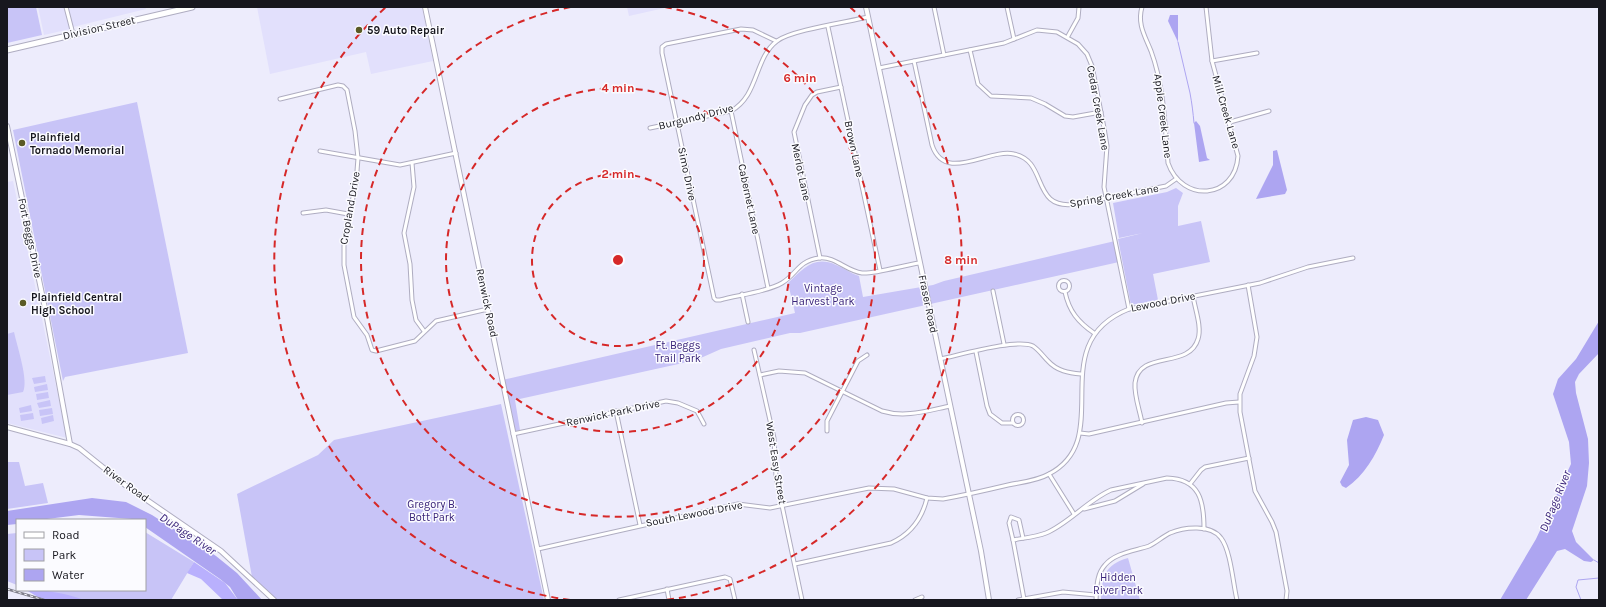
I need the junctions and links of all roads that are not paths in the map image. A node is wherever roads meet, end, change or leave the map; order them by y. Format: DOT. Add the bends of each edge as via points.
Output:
graph roads {
  1 [pos="66,7"];
  2 [pos="192,7"];
  3 [pos="425,7"];
  4 [pos="866,7"];
  5 [pos="934,7"];
  6 [pos="1007,7"];
  7 [pos="1079,7"];
  8 [pos="1142,7"];
  9 [pos="1206,7"];
  10 [pos="868,17"];
  11 [pos="828,27"];
  12 [pos="73,34"];
  13 [pos="1068,36"];
  14 [pos="1014,39"];
  15 [pos="776,41"];
  16 [pos="7,50"];
  17 [pos="970,50"];
  18 [pos="1257,53"];
  19 [pos="944,55"];
  20 [pos="914,61"];
  21 [pos="1212,61"];
  22 [pos="879,68"];
  23 [pos="841,87"];
  24 [pos="280,99"];
  25 [pos="731,111"];
  26 [pos="1269,111"];
  27 [pos="1101,112"];
  28 [pos="677,122"];
  29 [pos="1230,122"];
  30 [pos="7,126"];
  31 [pos="650,128"];
  32 [pos="320,151"];
  33 [pos="13,153"];
  34 [pos="456,153"];
  35 [pos="7,155"];
  36 [pos="358,158"];
  37 [pos="412,164"];
  38 [pos="1176,179"];
  39 [pos="1106,198"];
  40 [pos="304,213"];
  41 [pos="348,214"];
  42 [pos="820,258"];
  43 [pos="1353,258"];
  44 [pos="919,263"];
  45 [pos="880,270"];
  46 [pos="1248,285"];
  47 [pos="768,288"];
  48 [pos="993,292"];
  49 [pos="1065,292"];
  50 [pos="742,294"];
  51 [pos="1193,296"];
  52 [pos="488,309"];
  53 [pos="1129,309"];
  54 [pos="748,322"];
  55 [pos="424,331"];
  56 [pos="1094,333"];
  57 [pos="1004,344"];
  58 [pos="754,350"];
  59 [pos="976,352"];
  60 [pos="867,355"];
  61 [pos="940,359"];
  62 [pos="1081,374"];
  63 [pos="760,375"];
  64 [pos="842,391"];
  65 [pos="1239,402"];
  66 [pos="950,406"];
  67 [pos="616,411"];
  68 [pos="1013,423"];
  69 [pos="1142,423"];
  70 [pos="704,424"];
  71 [pos="7,427"];
  72 [pos="827,431"];
  73 [pos="1080,433"];
  74 [pos="513,434"];
  75 [pos="70,444"];
  76 [pos="1249,458"];
  77 [pos="1049,474"];
  78 [pos="1145,483"];
  79 [pos="1190,484"];
  80 [pos="969,494"];
  81 [pos="928,498"];
  82 [pos="782,506"];
  83 [pos="1083,509"];
  84 [pos="1074,514"];
  85 [pos="640,525"];
  86 [pos="1204,529"];
  87 [pos="1023,538"];
  88 [pos="1013,540"];
  89 [pos="538,549"];
  90 [pos="795,564"];
  91 [pos="667,589"];
  92 [pos="1096,595"];
  93 [pos="922,597"];
  94 [pos="1024,599"];
  95 [pos="274,600"];
  96 [pos="548,600"];
  97 [pos="619,600"];
  98 [pos="669,600"];
  99 [pos="735,600"];
  100 [pos="802,600"];
  101 [pos="915,600"];
  102 [pos="989,600"];
  103 [pos="1018,600"];
  104 [pos="1096,600"];
  105 [pos="1237,600"];
  106 [pos="1286,600"];
  1 -- 12 [label="street"];
  2 -- 12 [label="main road, Division Street"];
  3 -- 34 [label="street, Renwick Road"];
  4 -- 10 [label="street, Fraser Road"];
  5 -- 19 [label="street"];
  6 -- 14 [label="street"];
  7 -- 13 [label="street" via="1078,18"];
  8 -- 38 [label="street, Apple Creek Lane" via="1140,22 1156,67 1168,163"];
  9 -- 21 [label="street, Mill Creek Lane"];
  10 -- 11 [label="street"];
  10 -- 22 [label="street, Fraser Road"];
  11 -- 15 [label="street" via="789,35"];
  11 -- 23 [label="street, Brown Lane"];
  12 -- 16 [label="main road, Division Street"];
  13 -- 14 [label="street, Cedar Creek Lane" via="1043,30 1032,31"];
  13 -- 27 [label="street, Cedar Creek Lane" via="1089,58"];
  14 -- 17 [label="street, Cedar Creek Lane"];
  15 -- 25 [label="street, Burgundy Drive" via="769,50 746,98"];
  15 -- 28 [label="street, Simo Drive" via="753,30 739,29 666,44 662,47"];
  17 -- 19 [label="street, Cedar Creek Lane"];
  17 -- 27 [label="street" via="978,84 991,96 1031,98 1065,116"];
  18 -- 21 [label="street"];
  19 -- 20 [label="street, Cedar Creek Lane"];
  20 -- 22 [label="street, Cedar Creek Lane"];
  20 -- 39 [label="street, Spring Creek Lane" via="932,145 935,153 943,161 959,164 1004,153 1014,154 1032,164 1040,187 1051,200 1068,205"];
  21 -- 29 [label="street, Mill Creek Lane"];
  22 -- 44 [label="street, Fraser Road"];
  23 -- 42 [label="street, Merlot Lane" via="812,95 794,132"];
  23 -- 45 [label="street, Brown Lane"];
  24 -- 36 [label="street, Cropland Drive" via="343,86 347,90"];
  25 -- 28 [label="street, Burgundy Drive"];
  25 -- 47 [label="street, Cabernet Lane"];
  26 -- 29 [label="street"];
  27 -- 39 [label="street, Cedar Creek Lane" via="1107,146 1104,181"];
  28 -- 31 [label="street, Burgundy Drive"];
  28 -- 50 [label="street, Simo Drive" via="713,295 716,300"];
  29 -- 38 [label="street, Mill Creek Lane" via="1238,163 1230,180 1218,188 1205,191 1185,186"];
  30 -- 33 [label="street, Fort Beggs Drive"];
  32 -- 36 [label="street"];
  33 -- 35 [label="street"];
  33 -- 75 [label="street, Fort Beggs Drive"];
  34 -- 37 [label="street"];
  34 -- 52 [label="street, Renwick Road"];
  36 -- 37 [label="street" via="391,164"];
  36 -- 41 [label="street, Cropland Drive" via="356,184"];
  37 -- 55 [label="street" via="414,187 404,233 416,320"];
  38 -- 39 [label="street, Spring Creek Lane" via="1166,186"];
  39 -- 53 [label="street, Cedar Creek Lane"];
  40 -- 41 [label="street" via="326,210"];
  41 -- 55 [label="street, Cropland Drive" via="343,251 345,278 354,317 367,335 372,350 415,341"];
  42 -- 45 [label="street" via="829,258 859,273"];
  42 -- 47 [label="street" via="801,264 782,283"];
  43 -- 46 [label="street, Lewood Drive" via="1308,267"];
  44 -- 45 [label="street"];
  44 -- 61 [label="street, Fraser Road"];
  46 -- 51 [label="street, Lewood Drive"];
  46 -- 65 [label="street" via="1257,337 1254,356"];
  47 -- 50 [label="street"];
  48 -- 57 [label="street"];
  49 -- 56 [label="street" via="1068,305 1075,317"];
  50 -- 54 [label="street"];
  51 -- 53 [label="street, Lewood Drive"];
  51 -- 69 [label="street" via="1199,330 1196,345 1179,357 1148,365 1137,377 1135,390"];
  52 -- 55 [label="street" via="436,321"];
  52 -- 74 [label="street, Renwick Road"];
  53 -- 56 [label="street, Lewood Drive" via="1109,318"];
  56 -- 62 [label="street, Lewood Drive" via="1085,351"];
  57 -- 59 [label="street"];
  57 -- 62 [label="street" via="1033,346 1054,366 1066,372"];
  58 -- 63 [label="street, West Easy Street"];
  59 -- 61 [label="street"];
  59 -- 68 [label="street" via="990,414 1002,423"];
  60 -- 64 [label="street" via="858,362"];
  61 -- 66 [label="street, Fraser Road"];
  62 -- 73 [label="street, Lewood Drive"];
  63 -- 64 [label="street" via="779,371 805,373"];
  63 -- 82 [label="street, West Easy Street" via="774,438 776,477"];
  64 -- 66 [label="street" via="892,414 912,414"];
  64 -- 72 [label="street" via="828,420"];
  65 -- 69 [label="street"];
  65 -- 76 [label="street"];
  66 -- 80 [label="street, Fraser Road"];
  67 -- 70 [label="street, Renwick Park Drive" via="655,402 678,403 697,411"];
  67 -- 74 [label="street, Renwick Park Drive"];
  67 -- 85 [label="street"];
  69 -- 73 [label="street" via="1089,434"];
  71 -- 75 [label="street, River Road"];
  73 -- 77 [label="street, Lewood Drive" via="1066,460"];
  74 -- 89 [label="street, Renwick Road"];
  75 -- 95 [label="street, River Road" via="221,551"];
  76 -- 79 [label="street" via="1205,467"];
  76 -- 106 [label="street" via="1255,491 1276,532 1287,591"];
  77 -- 80 [label="street, Lewood Drive" via="1034,480"];
  77 -- 84 [label="street"];
  78 -- 79 [label="street" via="1172,478"];
  78 -- 83 [label="street" via="1115,501"];
  78 -- 83 [label="street" via="1111,490"];
  79 -- 86 [label="street" via="1202,499"];
  80 -- 81 [label="street, South Lewood Drive" via="943,499"];
  80 -- 102 [label="street, Fraser Road"];
  81 -- 82 [label="street, South Lewood Drive" via="894,489 869,488"];
  81 -- 90 [label="street" via="914,527 904,537 891,543"];
  82 -- 85 [label="street, South Lewood Drive" via="770,508 738,504"];
  82 -- 90 [label="street, West Easy Street"];
  83 -- 84 [label="street"];
  84 -- 87 [label="street" via="1045,534"];
  85 -- 89 [label="street, South Lewood Drive"];
  86 -- 92 [label="street" via="1174,532 1151,545 1113,559 1101,571"];
  86 -- 105 [label="street" via="1221,537 1226,546"];
  87 -- 88 [label="street"];
  87 -- 88 [label="street" via="1019,520 1011,518 1009,524"];
  88 -- 94 [label="street"];
  89 -- 96 [label="street, Renwick Road"];
  90 -- 100 [label="street, West Easy Street"];
  91 -- 97 [label="street"];
  91 -- 98 [label="street"];
  91 -- 99 [label="street" via="725,577 730,579"];
  92 -- 94 [label="street" via="1063,592"];
  92 -- 104 [label="street"];
  93 -- 101 [label="street"];
  94 -- 103 [label="street"];
}
